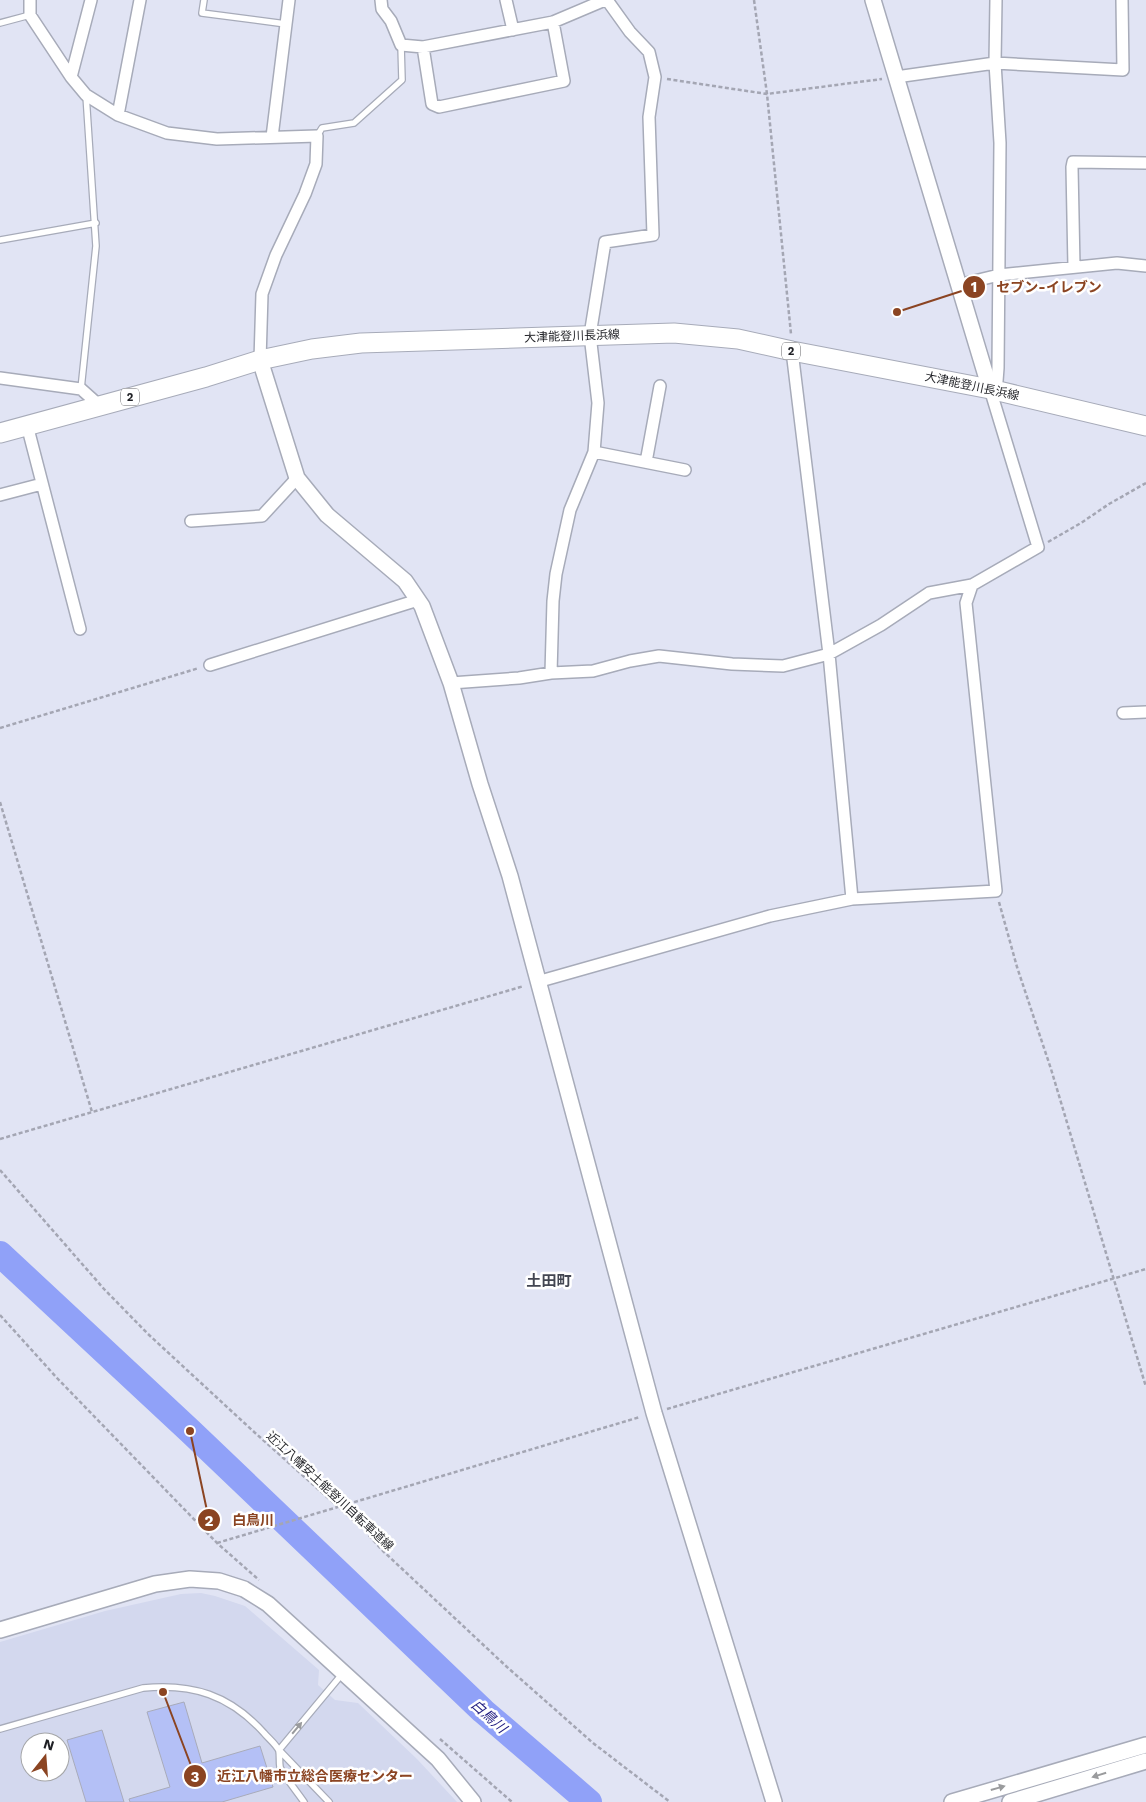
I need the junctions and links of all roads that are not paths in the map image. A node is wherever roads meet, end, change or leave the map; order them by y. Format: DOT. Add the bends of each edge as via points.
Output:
graph roads {
  1 [pos="30,0"];
  2 [pos="91,0"];
  3 [pos="140,0"];
  4 [pos="204,0"];
  5 [pos="289,0"];
  6 [pos="382,0"];
  7 [pos="506,0"];
  8 [pos="606,0"];
  9 [pos="873,0"];
  10 [pos="996,0"];
  11 [pos="1122,0"];
  12 [pos="30,15"];
  13 [pos="553,22"];
  14 [pos="0,23"];
  15 [pos="286,24"];
  16 [pos="513,30"];
  17 [pos="401,45"];
  18 [pos="423,47"];
  19 [pos="995,63"];
  20 [pos="72,77"];
  21 [pos="896,77"];
  22 [pos="86,95"];
  23 [pos="118,114"];
  24 [pos="317,136"];
  25 [pos="272,137"];
  26 [pos="1146,162"];
  27 [pos="96,222"];
  28 [pos="0,240"];
  29 [pos="1146,266"];
  30 [pos="1074,267"];
  31 [pos="998,275"];
  32 [pos="958,284"];
  33 [pos="590,335"];
  34 [pos="792,351"];
  35 [pos="260,360"];
  36 [pos="0,378"];
  37 [pos="660,386"];
  38 [pos="81,389"];
  39 [pos="990,389"];
  40 [pos="100,406"];
  41 [pos="27,425"];
  42 [pos="1146,426"];
  43 [pos="0,432"];
  44 [pos="594,452"];
  45 [pos="646,462"];
  46 [pos="685,470"];
  47 [pos="297,478"];
  48 [pos="42,484"];
  49 [pos="0,495"];
  50 [pos="192,521"];
  51 [pos="972,585"];
  52 [pos="418,600"];
  53 [pos="80,629"];
  54 [pos="829,654"];
  55 [pos="210,665"];
  56 [pos="551,673"];
  57 [pos="451,683"];
  58 [pos="1146,712"];
  59 [pos="1123,713"];
  60 [pos="852,899"];
  61 [pos="537,982"];
  62 [pos="0,1630"];
  63 [pos="344,1672"];
  64 [pos="0,1729"];
  65 [pos="1146,1745"];
  66 [pos="279,1750"];
  67 [pos="1146,1762"];
  68 [pos="304,1802"];
  69 [pos="329,1802"];
  70 [pos="473,1802"];
  71 [pos="774,1802"];
  72 [pos="952,1802"];
  73 [pos="1010,1802"];
  1 -- 12 [label="street"];
  2 -- 20 [label="street"];
  3 -- 23 [label="street"];
  4 -- 15 [label="lane" via="202,13"];
  5 -- 15 [label="street"];
  6 -- 17 [label="street" via="382,9 392,21"];
  7 -- 16 [label="street"];
  8 -- 13 [label="street"];
  8 -- 33 [label="street" via="649,52 655,77 649,118 652,235 605,242"];
  9 -- 21 [label="street"];
  10 -- 19 [label="street"];
  11 -- 19 [label="street" via="1123,70"];
  12 -- 14 [label="lane"];
  12 -- 20 [label="street"];
  13 -- 16 [label="street"];
  13 -- 18 [label="street" via="564,81 439,107 432,104"];
  15 -- 25 [label="street"];
  16 -- 18 [label="street"];
  17 -- 18 [label="street"];
  17 -- 24 [label="lane" via="402,80 354,123 322,128"];
  19 -- 21 [label="street"];
  19 -- 31 [label="street" via="1000,143"];
  20 -- 22 [label="street"];
  21 -- 32 [label="street"];
  22 -- 23 [label="street"];
  22 -- 27 [label="lane"];
  23 -- 25 [label="street" via="167,133 217,139"];
  24 -- 25 [label="street"];
  24 -- 35 [label="street" via="316,164 262,294"];
  26 -- 30 [label="street" via="1074,162"];
  27 -- 28 [label="lane"];
  27 -- 38 [label="lane"];
  29 -- 30 [label="street" via="1117,263"];
  30 -- 31 [label="street"];
  31 -- 32 [label="street"];
  31 -- 39 [label="street" via="998,368 997,381"];
  32 -- 39 [label="street"];
  33 -- 34 [label="main road, 大津能登川長浜線 / 2" via="683,334 738,338"];
  33 -- 35 [label="main road, 大津能登川長浜線 / 2" via="361,343"];
  33 -- 44 [label="street" via="598,404"];
  34 -- 39 [label="main road, 大津能登川長浜線 / 2"];
  34 -- 54 [label="street"];
  35 -- 40 [label="main road, 大津能登川長浜線 / 2"];
  35 -- 47 [label="street"];
  36 -- 38 [label="street"];
  37 -- 45 [label="street"];
  38 -- 40 [label="street"];
  39 -- 42 [label="main road, 大津能登川長浜線 / 2"];
  39 -- 51 [label="street" via="1038,547"];
  40 -- 41 [label="main road, 大津能登川長浜線 / 2"];
  41 -- 43 [label="main road, 大津能登川長浜線 / 2"];
  41 -- 48 [label="street"];
  44 -- 45 [label="street"];
  44 -- 56 [label="street" via="570,510 556,574"];
  45 -- 46 [label="street"];
  47 -- 50 [label="street" via="262,516"];
  47 -- 52 [label="street" via="327,515 405,581"];
  48 -- 49 [label="street"];
  48 -- 53 [label="street"];
  51 -- 54 [label="street" via="929,594"];
  51 -- 60 [label="street" via="966,602 996,891"];
  52 -- 55 [label="street"];
  52 -- 57 [label="street"];
  54 -- 56 [label="street" via="783,666 659,656 593,671"];
  54 -- 60 [label="street"];
  56 -- 57 [label="street"];
  57 -- 61 [label="street" via="510,876"];
  58 -- 59 [label="street"];
  60 -- 61 [label="street" via="770,916"];
  61 -- 71 [label="street" via="654,1413"];
  62 -- 63 [label="street" via="155,1584 190,1579 219,1582 244,1589 268,1604"];
  66 -- 63 [label="lane, one-way"];
  63 -- 70 [label="street" via="438,1759"];
  64 -- 66 [label="lane" via="143,1688 184,1687 222,1699 238,1709"];
  72 -- 65 [label="street, one-way"];
  66 -- 68 [label="lane" via="280,1766"];
  66 -- 69 [label="lane"];
  67 -- 73 [label="street, one-way"];
}
